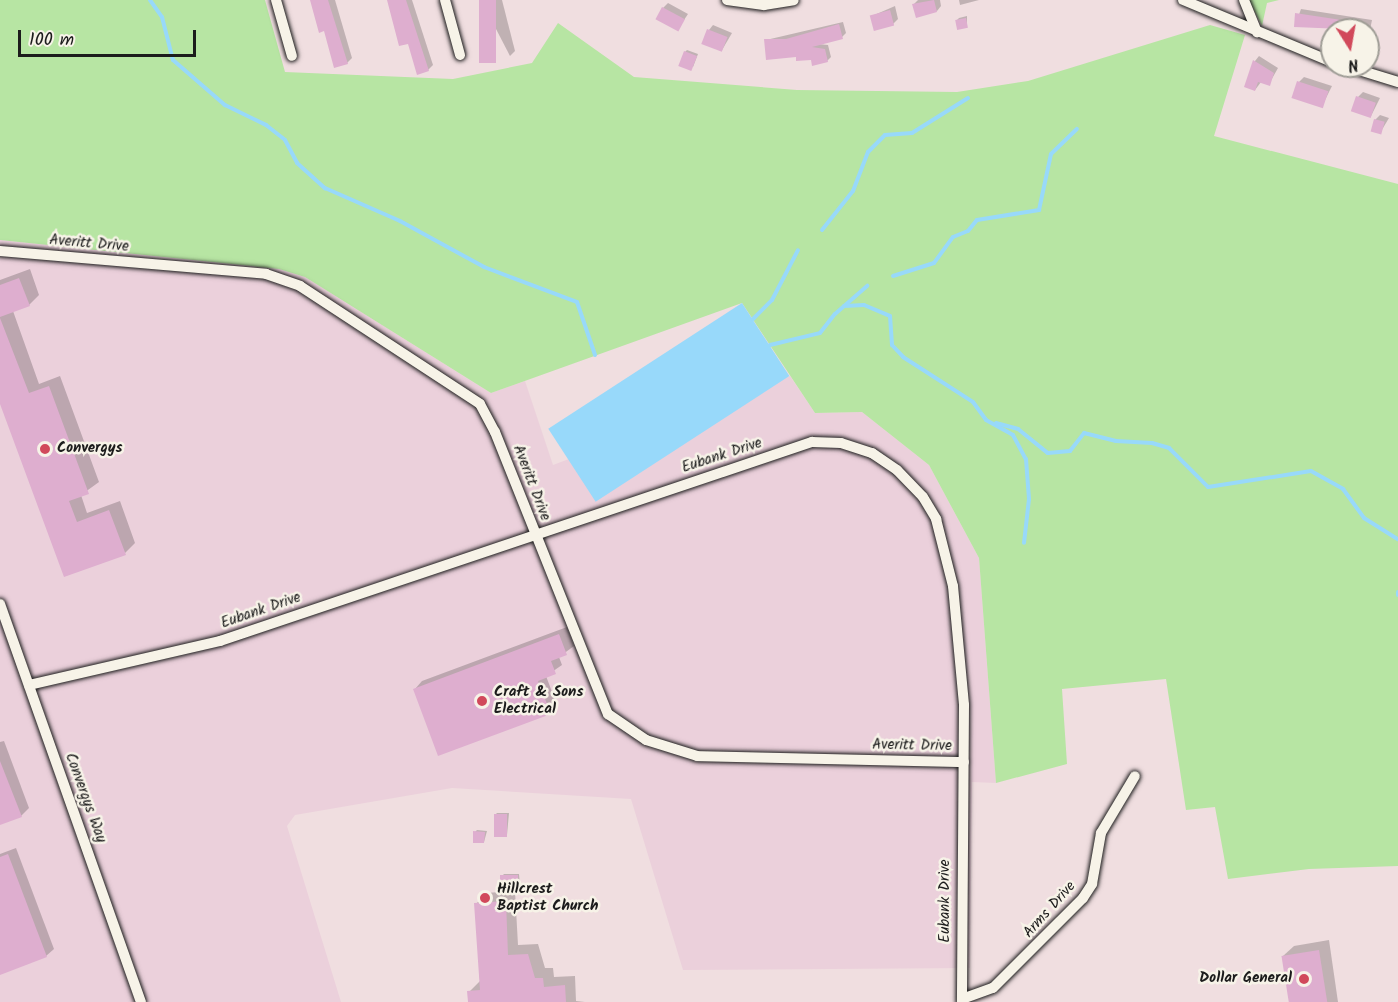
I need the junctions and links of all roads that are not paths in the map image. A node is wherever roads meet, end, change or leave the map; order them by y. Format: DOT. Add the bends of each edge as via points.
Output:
graph roads {
  1 [pos="276,0"];
  2 [pos="445,0"];
  3 [pos="726,0"];
  4 [pos="794,0"];
  5 [pos="1183,0"];
  6 [pos="1244,0"];
  7 [pos="1257,33"];
  8 [pos="460,55"];
  9 [pos="292,56"];
  10 [pos="1320,57"];
  11 [pos="1380,76"];
  12 [pos="1398,82"];
  13 [pos="0,251"];
  14 [pos="534,534"];
  15 [pos="0,604"];
  16 [pos="28,685"];
  17 [pos="964,762"];
  18 [pos="1135,776"];
  19 [pos="962,1001"];
  20 [pos="141,1002"];
  1 -- 9 [label="street"];
  2 -- 8 [label="street"];
  3 -- 4 [label="street" via="744,5"];
  5 -- 7 [label="street"];
  6 -- 7 [label="street"];
  7 -- 10 [label="street"];
  11 -- 12 [label="street"];
  13 -- 14 [label="street, Averitt Drive" via="266,274 300,286 480,404 495,432"];
  14 -- 16 [label="street, Eubank Drive" via="220,641"];
  14 -- 17 [label="street, Averitt Drive" via="608,714 646,740 697,756"];
  14 -- 17 [label="street, Eubank Drive" via="812,442 841,443 872,453 897,470 923,496 938,528 953,586 964,705"];
  15 -- 16 [label="street, Convergys Way"];
  16 -- 20 [label="street, Convergys Way"];
  17 -- 19 [label="street, Eubank Drive"];
  18 -- 19 [label="street, Arms Drive" via="1101,833 1092,884 1083,898 993,988"];
}
